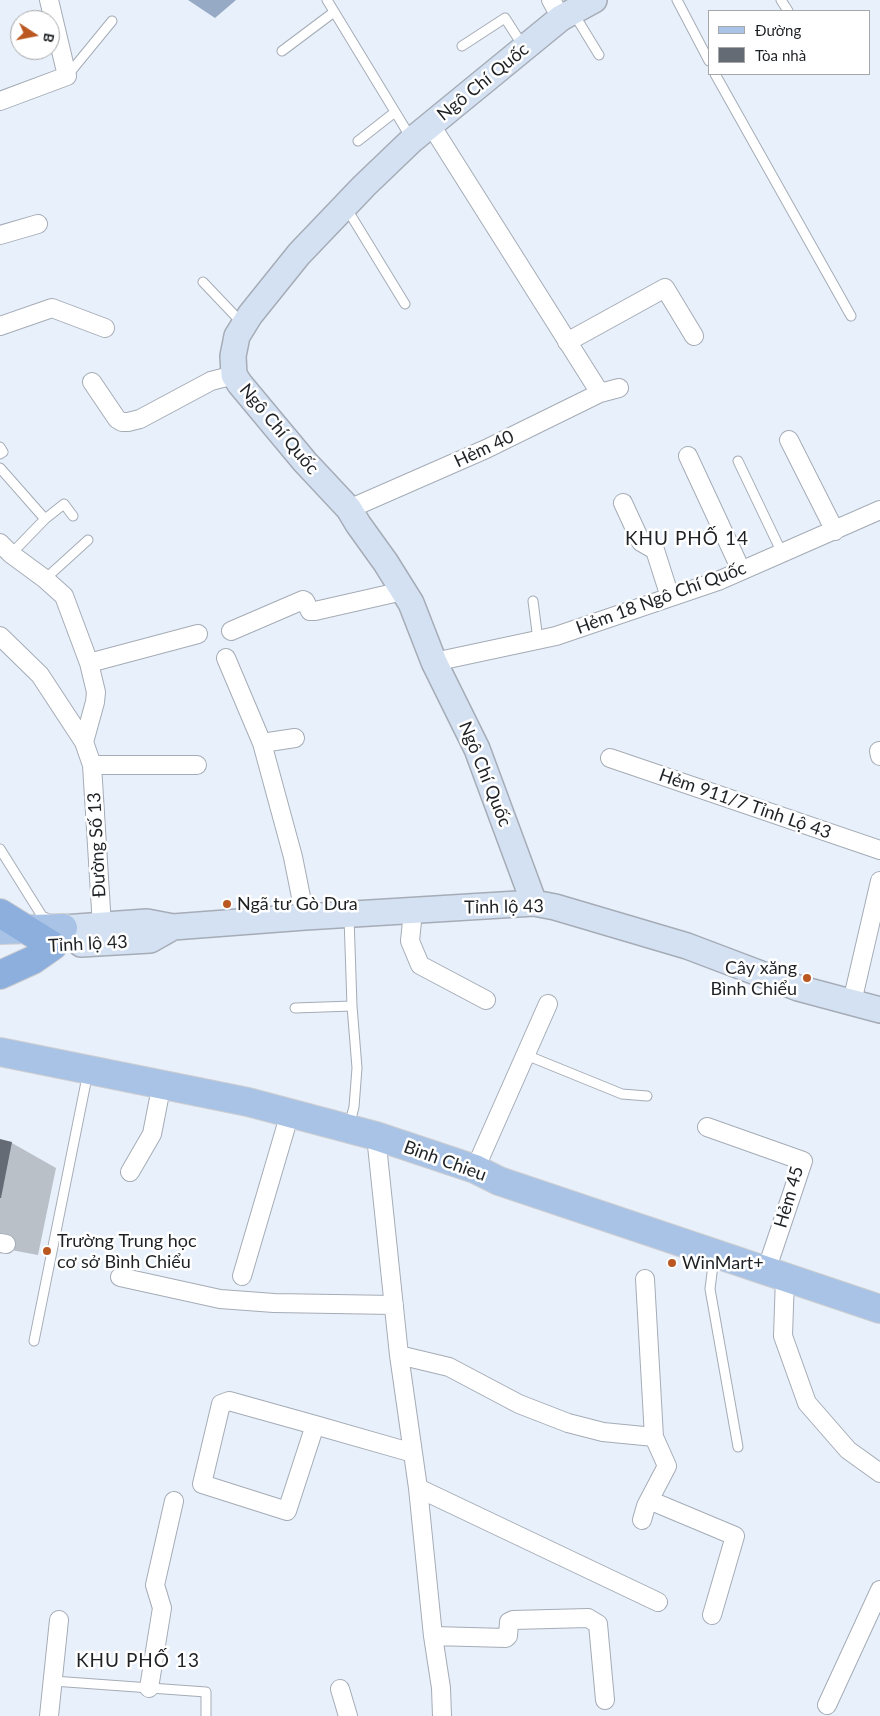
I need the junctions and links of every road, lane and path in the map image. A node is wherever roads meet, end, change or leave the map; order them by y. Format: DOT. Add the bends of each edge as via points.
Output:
graph roads {
  1 [pos="49,0"];
  2 [pos="327,0"];
  3 [pos="677,0"];
  4 [pos="570,7"];
  5 [pos="334,12"];
  6 [pos="112,21"];
  7 [pos="462,46"];
  8 [pos="524,48"];
  9 [pos="282,50"];
  10 [pos="599,55"];
  11 [pos="708,59"];
  12 [pos="716,75"];
  13 [pos="67,76"];
  14 [pos="0,101"];
  15 [pos="395,112"];
  16 [pos="431,125"];
  17 [pos="412,140"];
  18 [pos="358,141"];
  19 [pos="345,206"];
  20 [pos="38,224"];
  21 [pos="0,235"];
  22 [pos="203,282"];
  23 [pos="405,304"];
  24 [pos="851,316"];
  25 [pos="244,325"];
  26 [pos="0,326"];
  27 [pos="105,328"];
  28 [pos="694,336"];
  29 [pos="568,342"];
  30 [pos="234,375"];
  31 [pos="92,382"];
  32 [pos="619,388"];
  33 [pos="600,393"];
  34 [pos="789,440"];
  35 [pos="0,447"];
  36 [pos="0,454"];
  37 [pos="688,456"];
  38 [pos="738,461"];
  39 [pos="0,468"];
  40 [pos="623,503"];
  41 [pos="349,509"];
  42 [pos="880,510"];
  43 [pos="73,516"];
  44 [pos="45,519"];
  45 [pos="834,531"];
  46 [pos="88,540"];
  47 [pos="6,548"];
  48 [pos="782,553"];
  49 [pos="741,570"];
  50 [pos="45,579"];
  51 [pos="403,591"];
  52 [pos="670,597"];
  53 [pos="533,602"];
  54 [pos="231,631"];
  55 [pos="198,634"];
  56 [pos="0,636"];
  57 [pos="538,640"];
  58 [pos="226,658"];
  59 [pos="434,662"];
  60 [pos="89,663"];
  61 [pos="295,738"];
  62 [pos="84,742"];
  63 [pos="262,743"];
  64 [pos="610,758"];
  65 [pos="92,764"];
  66 [pos="197,765"];
  67 [pos="0,849"];
  68 [pos="880,850"];
  69 [pos="880,881"];
  70 [pos="534,903"];
  71 [pos="413,911"];
  72 [pos="348,914"];
  73 [pos="305,917"];
  74 [pos="102,926"];
  75 [pos="172,927"];
  76 [pos="20,933"];
  77 [pos="0,975"];
  78 [pos="486,1000"];
  79 [pos="852,1002"];
  80 [pos="548,1004"];
  81 [pos="352,1006"];
  82 [pos="296,1008"];
  83 [pos="880,1010"];
  84 [pos="0,1052"];
  85 [pos="526,1055"];
  86 [pos="88,1069"];
  87 [pos="162,1083"];
  88 [pos="647,1096"];
  89 [pos="290,1113"];
  90 [pos="707,1127"];
  91 [pos="349,1128"];
  92 [pos="376,1136"];
  93 [pos="474,1169"];
  94 [pos="130,1172"];
  95 [pos="714,1254"];
  96 [pos="776,1274"];
  97 [pos="242,1276"];
  98 [pos="120,1277"];
  99 [pos="645,1279"];
  100 [pos="394,1305"];
  101 [pos="880,1309"];
  102 [pos="34,1341"];
  103 [pos="398,1355"];
  104 [pos="315,1425"];
  105 [pos="654,1437"];
  106 [pos="738,1447"];
  107 [pos="413,1452"];
  108 [pos="880,1473"];
  109 [pos="418,1488"];
  110 [pos="649,1500"];
  111 [pos="174,1502"];
  112 [pos="642,1520"];
  113 [pos="880,1590"];
  114 [pos="658,1602"];
  115 [pos="712,1615"];
  116 [pos="59,1620"];
  117 [pos="433,1636"];
  118 [pos="53,1680"];
  119 [pos="149,1688"];
  120 [pos="340,1689"];
  121 [pos="605,1700"];
  122 [pos="827,1705"];
  123 [pos="49,1716"];
  124 [pos="206,1716"];
  125 [pos="348,1716"];
  126 [pos="442,1716"];
  1 -- 13 [label="street"];
  2 -- 5 [label="lane"];
  3 -- 11 [label="lane"];
  4 -- 8 [label="main road, Ngô Chí Quốc"];
  4 -- 10 [label="lane"];
  5 -- 9 [label="lane"];
  5 -- 15 [label="lane"];
  6 -- 13 [label="lane"];
  7 -- 8 [label="lane" via="505,18"];
  8 -- 16 [label="main road, Ngô Chí Quốc"];
  12 -- 24 [label="lane"];
  13 -- 14 [label="street"];
  15 -- 17 [label="lane"];
  15 -- 18 [label="lane"];
  16 -- 17 [label="main road, Ngô Chí Quốc"];
  16 -- 29 [label="street"];
  17 -- 19 [label="main road, Ngô Chí Quốc"];
  19 -- 23 [label="lane"];
  19 -- 25 [label="main road, Ngô Chí Quốc" via="299,254"];
  20 -- 21 [label="street"];
  22 -- 25 [label="lane"];
  25 -- 30 [label="main road, Ngô Chí Quốc" via="237,336 233,356"];
  26 -- 27 [label="street" via="52,308"];
  28 -- 29 [label="street" via="665,288"];
  29 -- 33 [label="street"];
  30 -- 31 [label="street" via="210,381 140,419 128,422 117,419"];
  30 -- 41 [label="main road, Ngô Chí Quốc" via="305,462"];
  32 -- 33 [label="street, Hẻm 40"];
  33 -- 41 [label="street, Hẻm 40"];
  34 -- 45 [label="street"];
  35 -- 36 [label="lane" via="3,452"];
  37 -- 49 [label="street"];
  38 -- 48 [label="lane"];
  39 -- 44 [label="lane"];
  40 -- 52 [label="street" via="641,542 655,550"];
  41 -- 51 [label="main road, Ngô Chí Quốc"];
  42 -- 45 [label="street, Hẻm 18 Ngô Chí Quốc"];
  43 -- 44 [label="lane" via="64,504"];
  44 -- 47 [label="lane"];
  45 -- 48 [label="street, Hẻm 18 Ngô Chí Quốc"];
  46 -- 50 [label="lane"];
  47 -- 50 [label="street"];
  48 -- 49 [label="street, Hẻm 18 Ngô Chí Quốc"];
  49 -- 52 [label="street, Hẻm 18 Ngô Chí Quốc"];
  50 -- 60 [label="street" via="64,596"];
  51 -- 54 [label="street" via="312,612 303,600"];
  51 -- 59 [label="main road, Ngô Chí Quốc"];
  52 -- 57 [label="street, Hẻm 18 Ngô Chí Quốc"];
  53 -- 57 [label="lane"];
  55 -- 60 [label="street"];
  56 -- 62 [label="street, Đường Số 13" via="40,675"];
  57 -- 59 [label="street, Hẻm 18 Ngô Chí Quốc"];
  58 -- 63 [label="street"];
  59 -- 70 [label="main road, Ngô Chí Quốc" via="477,749"];
  60 -- 62 [label="street" via="96,692"];
  61 -- 63 [label="street"];
  62 -- 65 [label="street, Đường Số 13"];
  63 -- 73 [label="street" via="289,840"];
  64 -- 68 [label="street, Hẻm 911/7 Tỉnh Lộ 43"];
  65 -- 66 [label="street"];
  65 -- 74 [label="street, Đường Số 13"];
  67 -- 76 [label="lane" via="42,916"];
  69 -- 79 [label="street"];
  70 -- 71 [label="main road, Tỉnh lộ 43"];
  70 -- 79 [label="main road, Tỉnh lộ 43" via="687,946 798,988"];
  71 -- 72 [label="main road, Tỉnh lộ 43"];
  71 -- 78 [label="street" via="410,941 420,965"];
  72 -- 73 [label="main road, Tỉnh lộ 43"];
  72 -- 81 [label="lane"];
  73 -- 75 [label="main road, Tỉnh lộ 43"];
  74 -- 75 [label="main road, Tỉnh lộ 43" via="147,922"];
  74 -- 76 [label="main road, Tỉnh lộ 43"];
  75 -- 76 [label="main road, Tỉnh lộ 43" via="150,940"];
  76 -- 77 [label="highway" via="33,960"];
  79 -- 83 [label="main road, Tỉnh lộ 43"];
  80 -- 85 [label="street"];
  81 -- 82 [label="lane"];
  81 -- 91 [label="lane" via="356,1068 354,1107"];
  84 -- 86 [label="main road, Binh Chieu"];
  85 -- 88 [label="lane" via="622,1094"];
  85 -- 93 [label="street"];
  86 -- 87 [label="main road, Binh Chieu"];
  86 -- 102 [label="lane"];
  87 -- 89 [label="main road, Binh Chieu"];
  87 -- 94 [label="street" via="152,1134"];
  89 -- 91 [label="main road, Binh Chieu"];
  89 -- 97 [label="street"];
  90 -- 96 [label="street, Hẻm 45" via="802,1161"];
  91 -- 92 [label="main road, Binh Chieu"];
  92 -- 93 [label="main road, Binh Chieu"];
  92 -- 100 [label="street"];
  93 -- 95 [label="main road, Binh Chieu" via="499,1181"];
  95 -- 96 [label="main road, Binh Chieu"];
  95 -- 106 [label="lane" via="710,1289"];
  96 -- 101 [label="main road, Binh Chieu"];
  96 -- 108 [label="street" via="783,1336 807,1403 848,1450"];
  98 -- 100 [label="street" via="220,1299"];
  99 -- 105 [label="street"];
  100 -- 103 [label="street"];
  103 -- 105 [label="street" via="449,1367 519,1404 568,1424 603,1432"];
  103 -- 107 [label="street"];
  104 -- 104 [label="street" via="229,1401 221,1404 202,1484 287,1511"];
  104 -- 107 [label="street"];
  105 -- 110 [label="street" via="667,1466"];
  107 -- 109 [label="street"];
  109 -- 114 [label="street"];
  109 -- 117 [label="street"];
  110 -- 112 [label="street"];
  110 -- 115 [label="street" via="735,1536"];
  111 -- 119 [label="street" via="155,1585 162,1608"];
  113 -- 122 [label="street"];
  116 -- 118 [label="street"];
  117 -- 121 [label="street" via="506,1638 509,1622 513,1620 588,1618 598,1624"];
  117 -- 126 [label="street"];
  118 -- 119 [label="lane"];
  118 -- 123 [label="street"];
  119 -- 124 [label="lane" via="206,1692"];
  120 -- 125 [label="street"];
}
